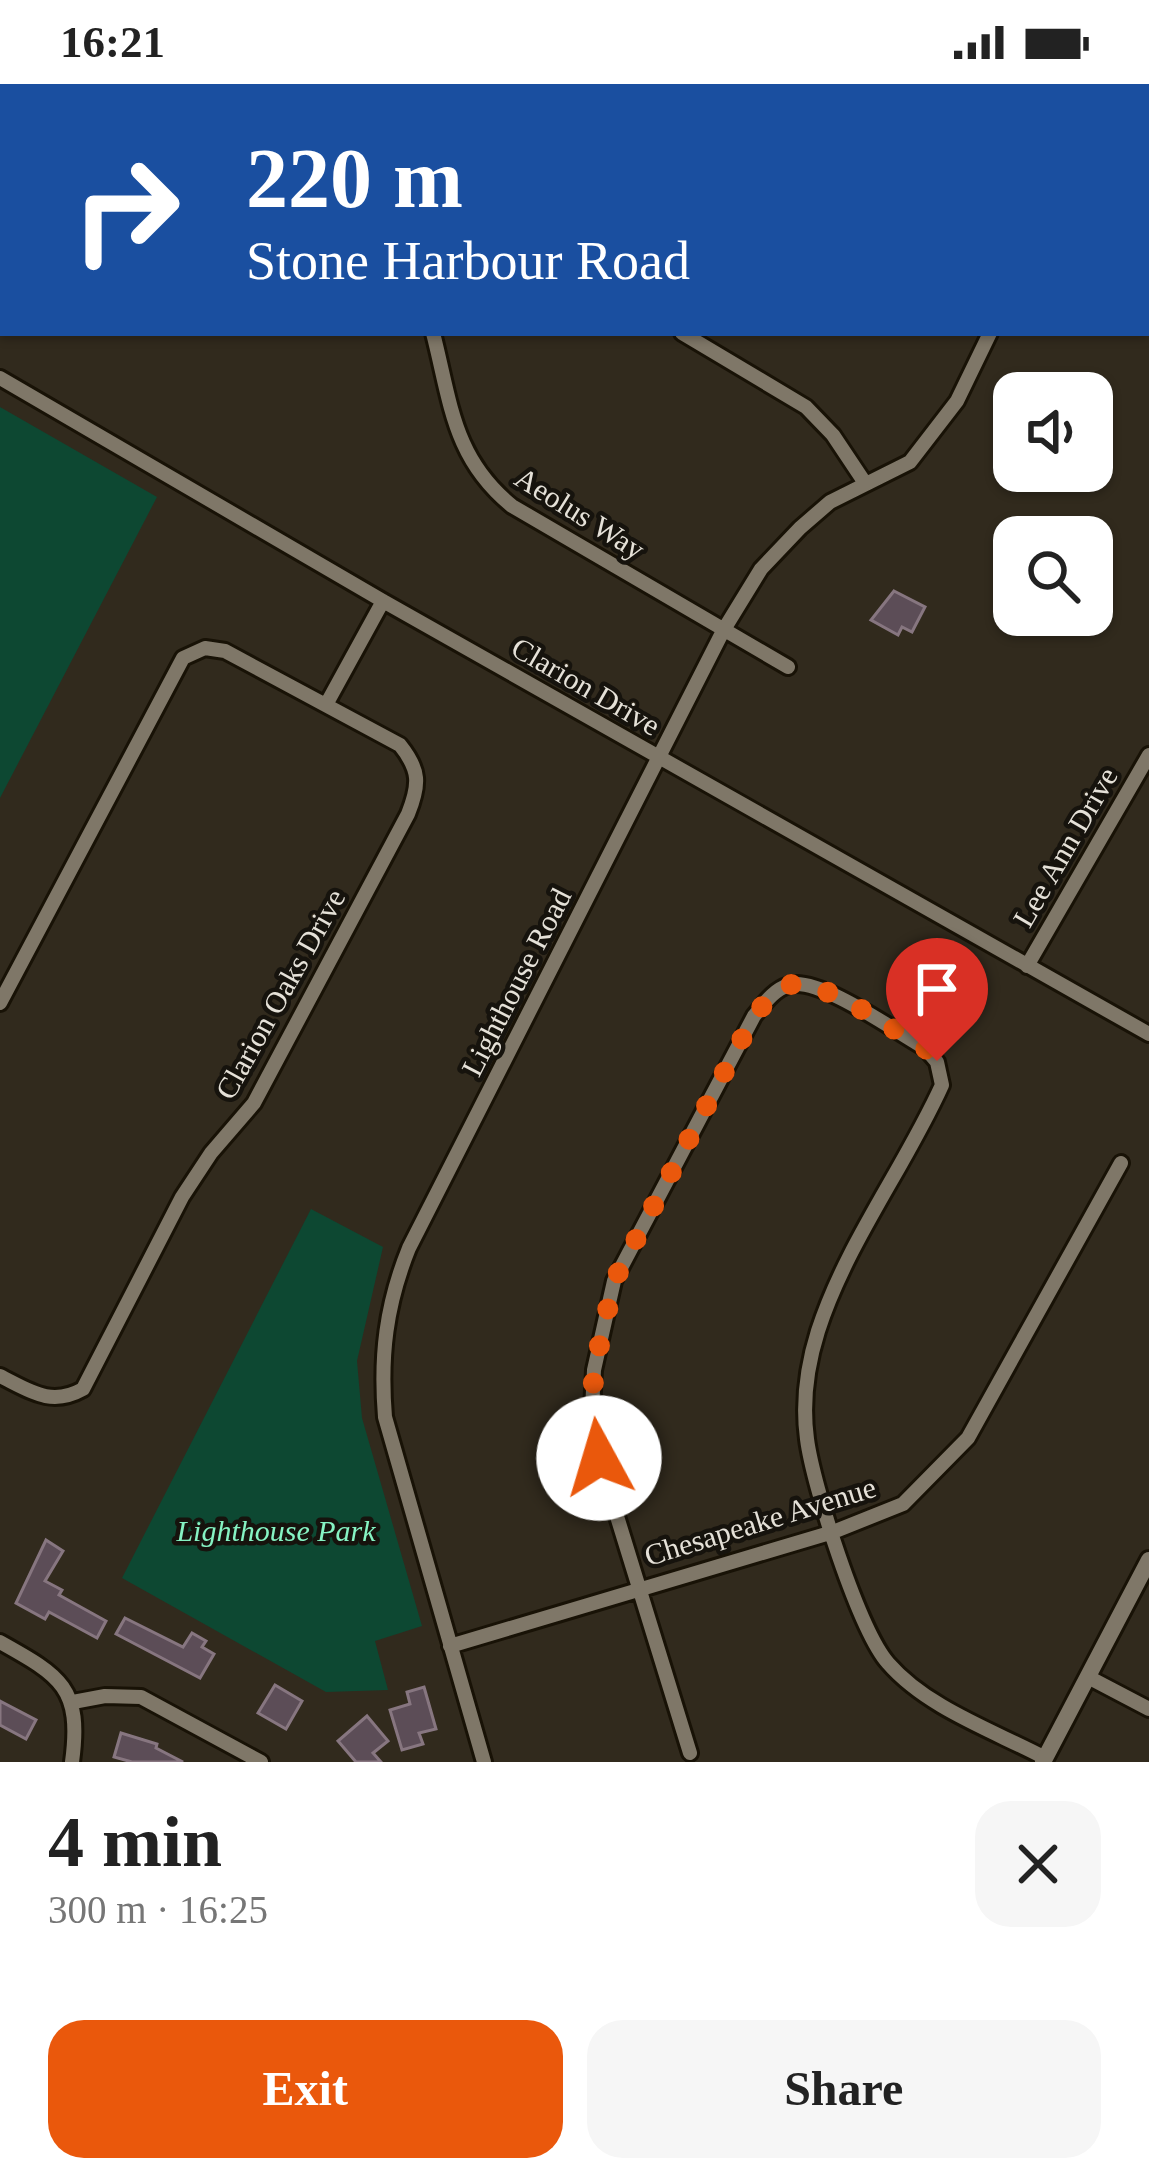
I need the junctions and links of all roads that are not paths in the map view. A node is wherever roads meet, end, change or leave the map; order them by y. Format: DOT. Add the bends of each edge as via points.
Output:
graph roads {
  1 [pos="434,336"];
  2 [pos="687,336"];
  3 [pos="989,336"];
  4 [pos="0,378"];
  5 [pos="865,483"];
  6 [pos="383,602"];
  7 [pos="723,631"];
  8 [pos="788,668"];
  9 [pos="327,704"];
  10 [pos="1149,755"];
  11 [pos="661,759"];
  12 [pos="1028,965"];
  13 [pos="0,1003"];
  14 [pos="1149,1034"];
  15 [pos="1120,1163"];
  16 [pos="0,1376"];
  17 [pos="833,1532"];
  18 [pos="1149,1560"];
  19 [pos="642,1586"];
  20 [pos="0,1642"];
  21 [pos="450,1646"];
  22 [pos="1088,1677"];
  23 [pos="73,1702"];
  24 [pos="1149,1709"];
  25 [pos="690,1753"];
  26 [pos="1044,1760"];
  27 [pos="72,1762"];
  28 [pos="261,1762"];
  29 [pos="484,1762"];
  1 -- 7 [label="street, Aeolus Way" via="466,459 485,485"];
  2 -- 5 [label="street" via="806,406"];
  3 -- 5 [label="street, Lighthouse Road" via="957,401 921,449"];
  4 -- 6 [label="street, Clarion Drive"];
  5 -- 7 [label="street, Lighthouse Road" via="800,528 761,569"];
  6 -- 9 [label="street"];
  6 -- 11 [label="street, Clarion Drive"];
  7 -- 8 [label="street, Aeolus Way"];
  7 -- 11 [label="street, Lighthouse Road"];
  9 -- 13 [label="street" via="226,650 183,658"];
  9 -- 16 [label="street, Clarion Oaks Drive" via="400,745 417,766 408,814 254,1103 182,1197 82,1389 48,1399"];
  10 -- 12 [label="street, Lee Ann Drive"];
  11 -- 12 [label="street, Clarion Drive"];
  11 -- 21 [label="street, Lighthouse Road" via="393,1288 381,1369 385,1418"];
  12 -- 14 [label="street, Clarion Drive"];
  15 -- 17 [label="street, Chesapeake Avenue" via="968,1438 903,1504"];
  17 -- 19 [label="street, Chesapeake Avenue"];
  17 -- 19 [label="street" via="807,1442 805,1381 843,1272 942,1084 925,1048 814,985 792,984 754,1016 614,1281 600,1337 592,1410 599,1458"];
  17 -- 26 [label="street" via="887,1662 918,1690"];
  18 -- 22 [label="street"];
  19 -- 21 [label="street, Chesapeake Avenue"];
  19 -- 25 [label="street"];
  20 -- 23 [label="street" via="49,1669"];
  21 -- 29 [label="street, Lighthouse Road"];
  22 -- 24 [label="street"];
  22 -- 26 [label="street"];
  23 -- 27 [label="street"];
  23 -- 28 [label="street" via="141,1697"];
}
